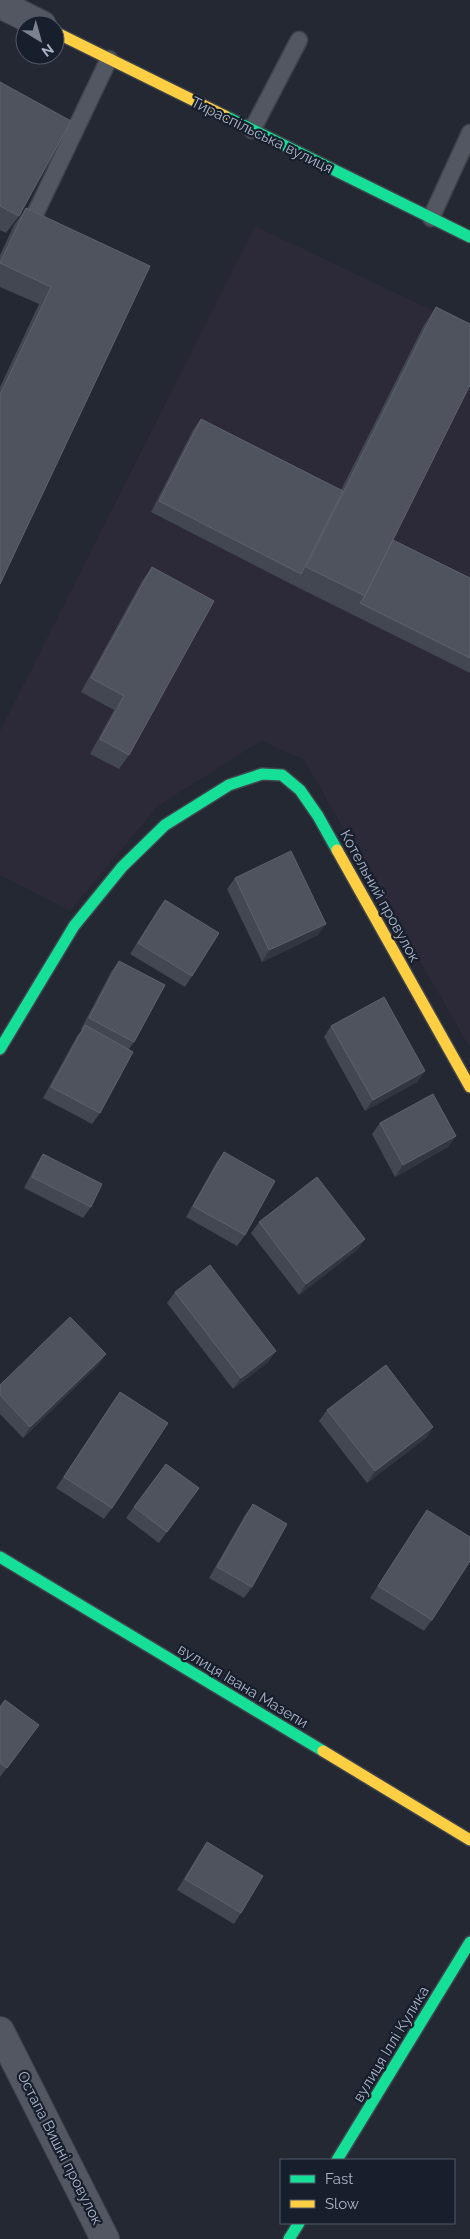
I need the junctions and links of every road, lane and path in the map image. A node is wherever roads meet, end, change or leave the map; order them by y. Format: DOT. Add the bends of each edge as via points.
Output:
graph roads {
  1 [pos="7,4"];
  2 [pos="25,15"];
  3 [pos="65,37"];
  4 [pos="299,40"];
  5 [pos="109,60"];
  6 [pos="252,130"];
  7 [pos="470,133"];
  8 [pos="431,218"];
  9 [pos="470,237"];
  10 [pos="21,244"];
  11 [pos="0,1049"];
  12 [pos="470,1087"];
  13 [pos="0,1557"];
  14 [pos="470,1840"];
  15 [pos="470,1942"];
  16 [pos="0,2031"];
  17 [pos="338,2159"];
  18 [pos="298,2224"];
  19 [pos="106,2239"];
  20 [pos="289,2239"];
  1 -- 2 [label="street"];
  3 -- 5 [label="street, Тираспільська вулиця"];
  4 -- 6 [label="lane"];
  5 -- 6 [label="street, Тираспільська вулиця"];
  5 -- 10 [label="lane"];
  6 -- 8 [label="street, Тираспільська вулиця"];
  7 -- 8 [label="lane"];
  8 -- 9 [label="street, Тираспільська вулиця"];
  11 -- 12 [label="street, Котельний провулок" via="74,926 122,867 165,825 229,785 262,774 282,775 300,790 318,816"];
  13 -- 14 [label="street, вулиця Івана Мазепи"];
  15 -- 17 [label="street, вулиця Іллі Кулика"];
  16 -- 19 [label="street, Остапа Вишні провулок"];
  18 -- 20 [label="street"];
}
